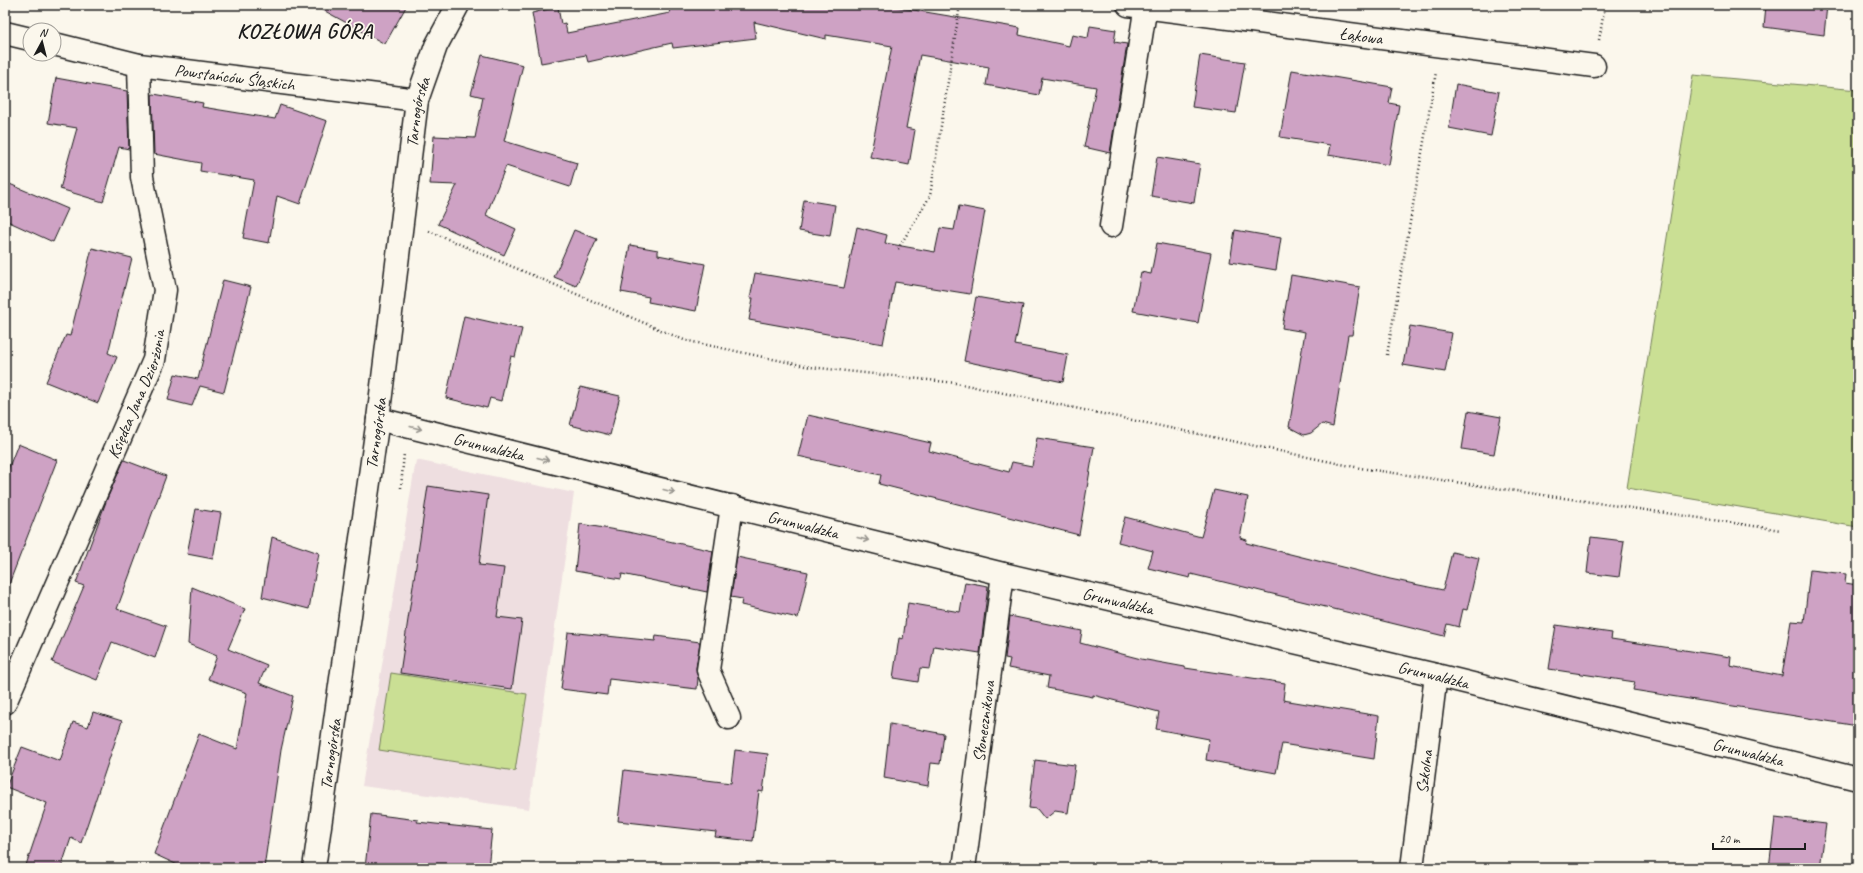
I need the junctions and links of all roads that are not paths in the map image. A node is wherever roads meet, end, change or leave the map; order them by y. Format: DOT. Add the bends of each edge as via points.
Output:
graph roads {
  1 [pos="458,5"];
  2 [pos="1140,6"];
  3 [pos="5,33"];
  4 [pos="22,37"];
  5 [pos="62,46"];
  6 [pos="140,64"];
  7 [pos="1594,66"];
  8 [pos="417,100"];
  9 [pos="1111,226"];
  10 [pos="378,419"];
  11 [pos="732,506"];
  12 [pos="1003,574"];
  13 [pos="1436,675"];
  14 [pos="5,703"];
  15 [pos="729,718"];
  16 [pos="1858,779"];
  17 [pos="314,868"];
  18 [pos="964,868"];
  19 [pos="1412,868"];
  1 -- 8 [label="street, Tarnogórska" via="436,46"];
  2 -- 7 [label="street, Łąkowa"];
  2 -- 9 [label="street"];
  3 -- 4 [label="street"];
  5 -- 6 [label="street, Powstańców Śląskich"];
  6 -- 8 [label="street, Powstańców Śląskich"];
  6 -- 14 [label="street, Księdza Jana Dzierżonia" via="142,177 165,290 154,360"];
  8 -- 10 [label="street, Tarnogórska"];
  10 -- 11 [label="street, Grunwaldzka, one-way"];
  10 -- 17 [label="street, Tarnogórska"];
  11 -- 12 [label="street, Grunwaldzka, one-way"];
  11 -- 15 [label="street" via="708,670"];
  12 -- 13 [label="street, Grunwaldzka"];
  12 -- 18 [label="street, Słonecznikowa"];
  13 -- 16 [label="street, Grunwaldzka"];
  13 -- 19 [label="street, Szkolna"];
}
